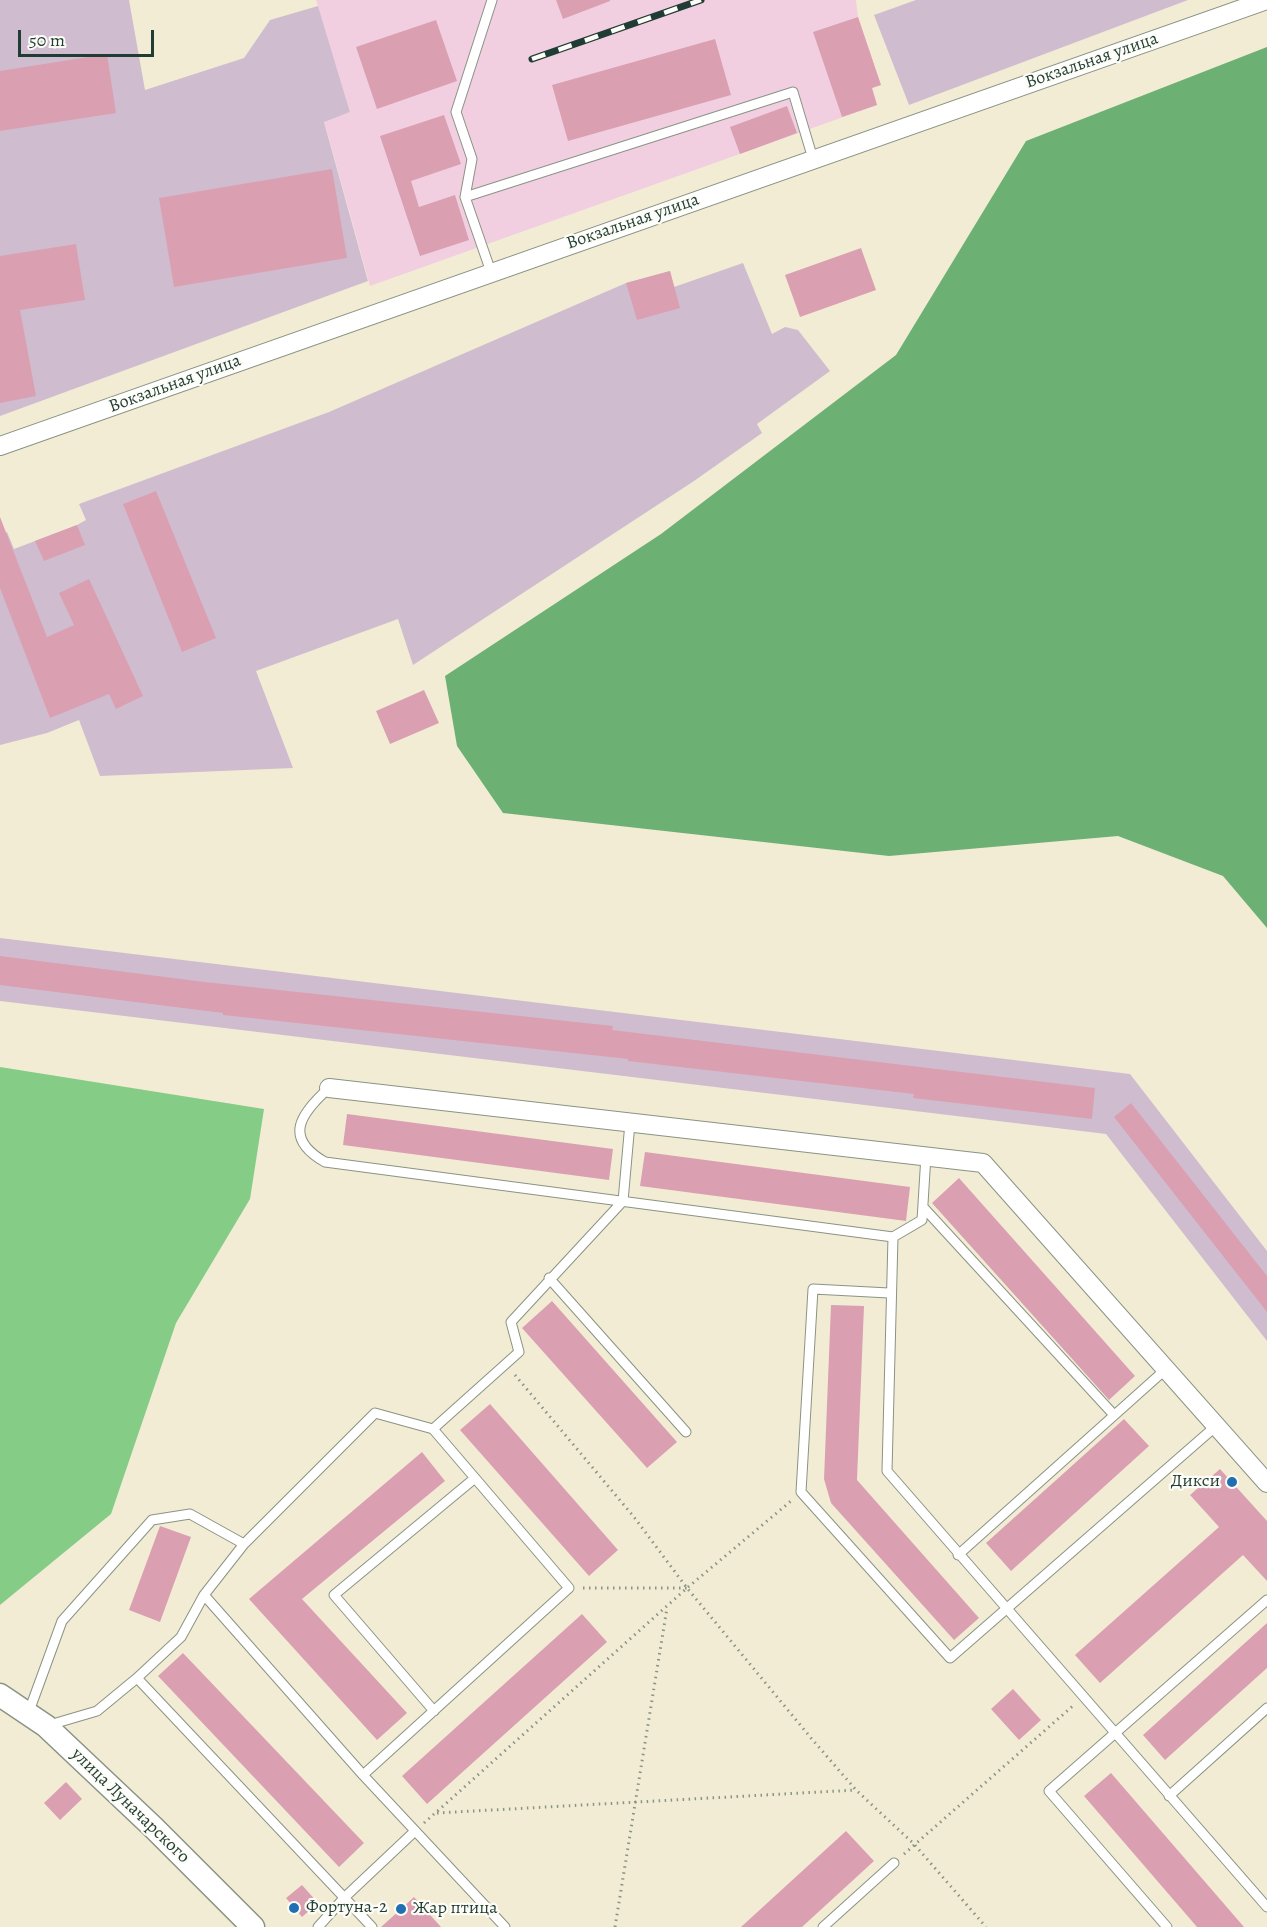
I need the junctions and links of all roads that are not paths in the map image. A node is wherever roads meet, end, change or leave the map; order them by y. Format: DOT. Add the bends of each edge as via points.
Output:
graph roads {
  1 [pos="492,0"];
  2 [pos="1267,0"];
  3 [pos="813,159"];
  4 [pos="465,196"];
  5 [pos="491,272"];
  6 [pos="0,446"];
  7 [pos="328,1089"];
  8 [pos="630,1123"];
  9 [pos="926,1155"];
  10 [pos="623,1201"];
  11 [pos="923,1207"];
  12 [pos="893,1237"];
  13 [pos="549,1278"];
  14 [pos="889,1293"];
  15 [pos="1166,1369"];
  16 [pos="1114,1415"];
  17 [pos="1216,1426"];
  18 [pos="433,1429"];
  19 [pos="686,1431"];
  20 [pos="475,1478"];
  21 [pos="1267,1483"];
  22 [pos="244,1544"];
  23 [pos="958,1555"];
  24 [pos="204,1595"];
  25 [pos="1267,1600"];
  26 [pos="1005,1610"];
  27 [pos="137,1678"];
  28 [pos="0,1695"];
  29 [pos="1267,1708"];
  30 [pos="434,1711"];
  31 [pos="37,1720"];
  32 [pos="1115,1733"];
  33 [pos="363,1775"];
  34 [pos="1169,1796"];
  35 [pos="415,1831"];
  36 [pos="894,1863"];
  37 [pos="345,1897"];
  38 [pos="1267,1907"];
  39 [pos="253,1927"];
  40 [pos="318,1927"];
  41 [pos="372,1927"];
  42 [pos="505,1927"];
  43 [pos="823,1927"];
  44 [pos="1167,1927"];
  1 -- 4 [label="lane" via="456,112 472,159"];
  2 -- 3 [label="street, Вокзальная улица"];
  3 -- 4 [label="lane" via="793,92"];
  3 -- 5 [label="street, Вокзальная улица"];
  4 -- 5 [label="lane"];
  5 -- 6 [label="street, Вокзальная улица"];
  7 -- 8 [label="street"];
  7 -- 10 [label="lane" via="308,1107 299,1126 309,1153 325,1162"];
  8 -- 9 [label="street"];
  8 -- 10 [label="lane"];
  9 -- 11 [label="lane"];
  9 -- 15 [label="street" via="983,1163"];
  10 -- 12 [label="lane"];
  10 -- 13 [label="lane"];
  11 -- 12 [label="lane" via="922,1220"];
  11 -- 16 [label="lane"];
  12 -- 14 [label="lane"];
  13 -- 18 [label="lane" via="510,1322 519,1352"];
  13 -- 19 [label="lane"];
  14 -- 23 [label="lane" via="887,1471"];
  14 -- 26 [label="lane" via="813,1289 801,1492 950,1658"];
  15 -- 16 [label="lane"];
  15 -- 17 [label="street"];
  16 -- 23 [label="lane"];
  17 -- 21 [label="street"];
  17 -- 26 [label="lane"];
  18 -- 20 [label="lane"];
  18 -- 22 [label="lane" via="375,1413"];
  20 -- 30 [label="lane" via="569,1588"];
  20 -- 30 [label="lane" via="334,1595"];
  22 -- 24 [label="lane"];
  22 -- 31 [label="lane" via="190,1514 152,1520 62,1621"];
  23 -- 26 [label="lane"];
  24 -- 27 [label="lane" via="181,1636"];
  24 -- 33 [label="lane"];
  25 -- 32 [label="lane"];
  26 -- 32 [label="lane"];
  27 -- 31 [label="lane" via="97,1711"];
  27 -- 37 [label="lane"];
  28 -- 31 [label="street, улица Луначарского"];
  29 -- 34 [label="lane"];
  30 -- 33 [label="lane"];
  31 -- 39 [label="street, улица Луначарского"];
  32 -- 34 [label="lane"];
  32 -- 44 [label="lane" via="1048,1791"];
  33 -- 35 [label="lane"];
  34 -- 38 [label="lane"];
  35 -- 37 [label="lane"];
  35 -- 42 [label="lane"];
  36 -- 43 [label="lane"];
  37 -- 40 [label="lane"];
  37 -- 41 [label="lane"];
}
